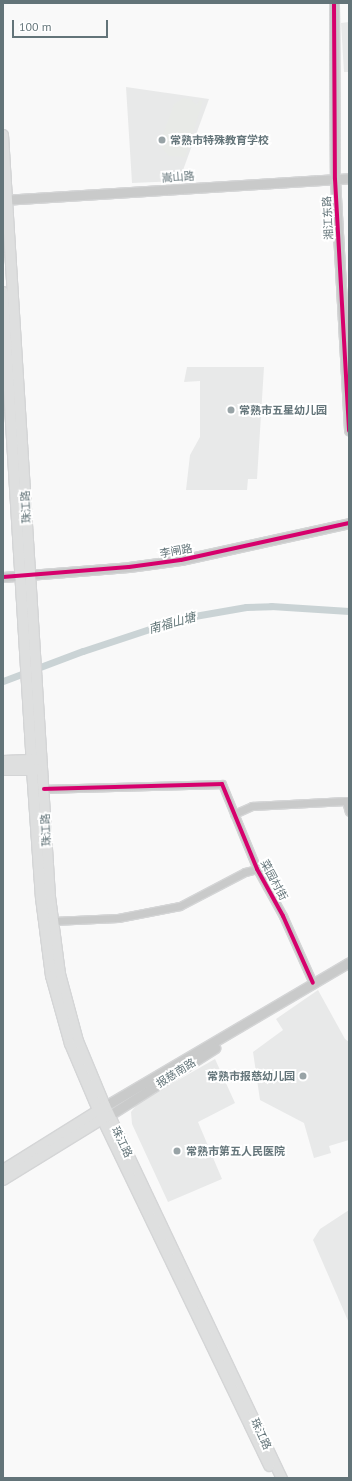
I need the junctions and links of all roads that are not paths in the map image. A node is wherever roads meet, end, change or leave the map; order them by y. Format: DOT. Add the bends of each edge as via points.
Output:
graph roads {
  1 [pos="334,3"];
  2 [pos="3,135"];
  3 [pos="349,178"];
  4 [pos="334,179"];
  5 [pos="5,200"];
  6 [pos="3,292"];
  7 [pos="349,431"];
  8 [pos="349,524"];
  9 [pos="25,575"];
  10 [pos="3,577"];
  11 [pos="3,761"];
  12 [pos="37,765"];
  13 [pos="3,770"];
  14 [pos="44,789"];
  15 [pos="349,812"];
  16 [pos="234,814"];
  17 [pos="257,869"];
  18 [pos="53,921"];
  19 [pos="349,962"];
  20 [pos="349,967"];
  21 [pos="313,983"];
  22 [pos="104,1113"];
  23 [pos="3,1170"];
  24 [pos="3,1180"];
  25 [pos="275,1478"];
  26 [pos="282,1478"];
  1 -- 4 [label="street, 湘江东路"];
  2 -- 5 [label="main road, 珠江路"];
  3 -- 4 [label="street, 嵩山路"];
  4 -- 5 [label="street, 嵩山路"];
  4 -- 7 [label="street, 湘江东路"];
  5 -- 9 [label="main road, 珠江路"];
  6 -- 9 [label="main road, 珠江路"];
  8 -- 9 [label="street, 李闸路" via="181,560"];
  9 -- 10 [label="street, 李闸路"];
  9 -- 12 [label="main road, 珠江路" via="28,680"];
  9 -- 12 [label="main road, 珠江路" via="36,646"];
  11 -- 12 [label="main road"];
  12 -- 13 [label="main road"];
  12 -- 14 [label="main road, 珠江路"];
  12 -- 22 [label="main road, 珠江路" via="41,898 51,976 70,1044"];
  14 -- 16 [label="street, 菜园村街" via="222,784"];
  14 -- 18 [label="main road, 珠江路"];
  15 -- 16 [label="street" via="346,801 252,806"];
  16 -- 17 [label="street, 菜园村街"];
  17 -- 18 [label="street" via="245,872 180,906 118,918"];
  17 -- 21 [label="street, 菜园村街" via="283,916"];
  18 -- 22 [label="main road, 珠江路" via="60,974 78,1041"];
  19 -- 21 [label="street, 报慈南路"];
  20 -- 22 [label="street, 报慈南路"];
  21 -- 22 [label="street, 报慈南路"];
  22 -- 23 [label="main road, 报慈南路"];
  22 -- 24 [label="main road, 报慈南路"];
  22 -- 25 [label="main road, 珠江路"];
  22 -- 26 [label="main road, 珠江路"];
}
